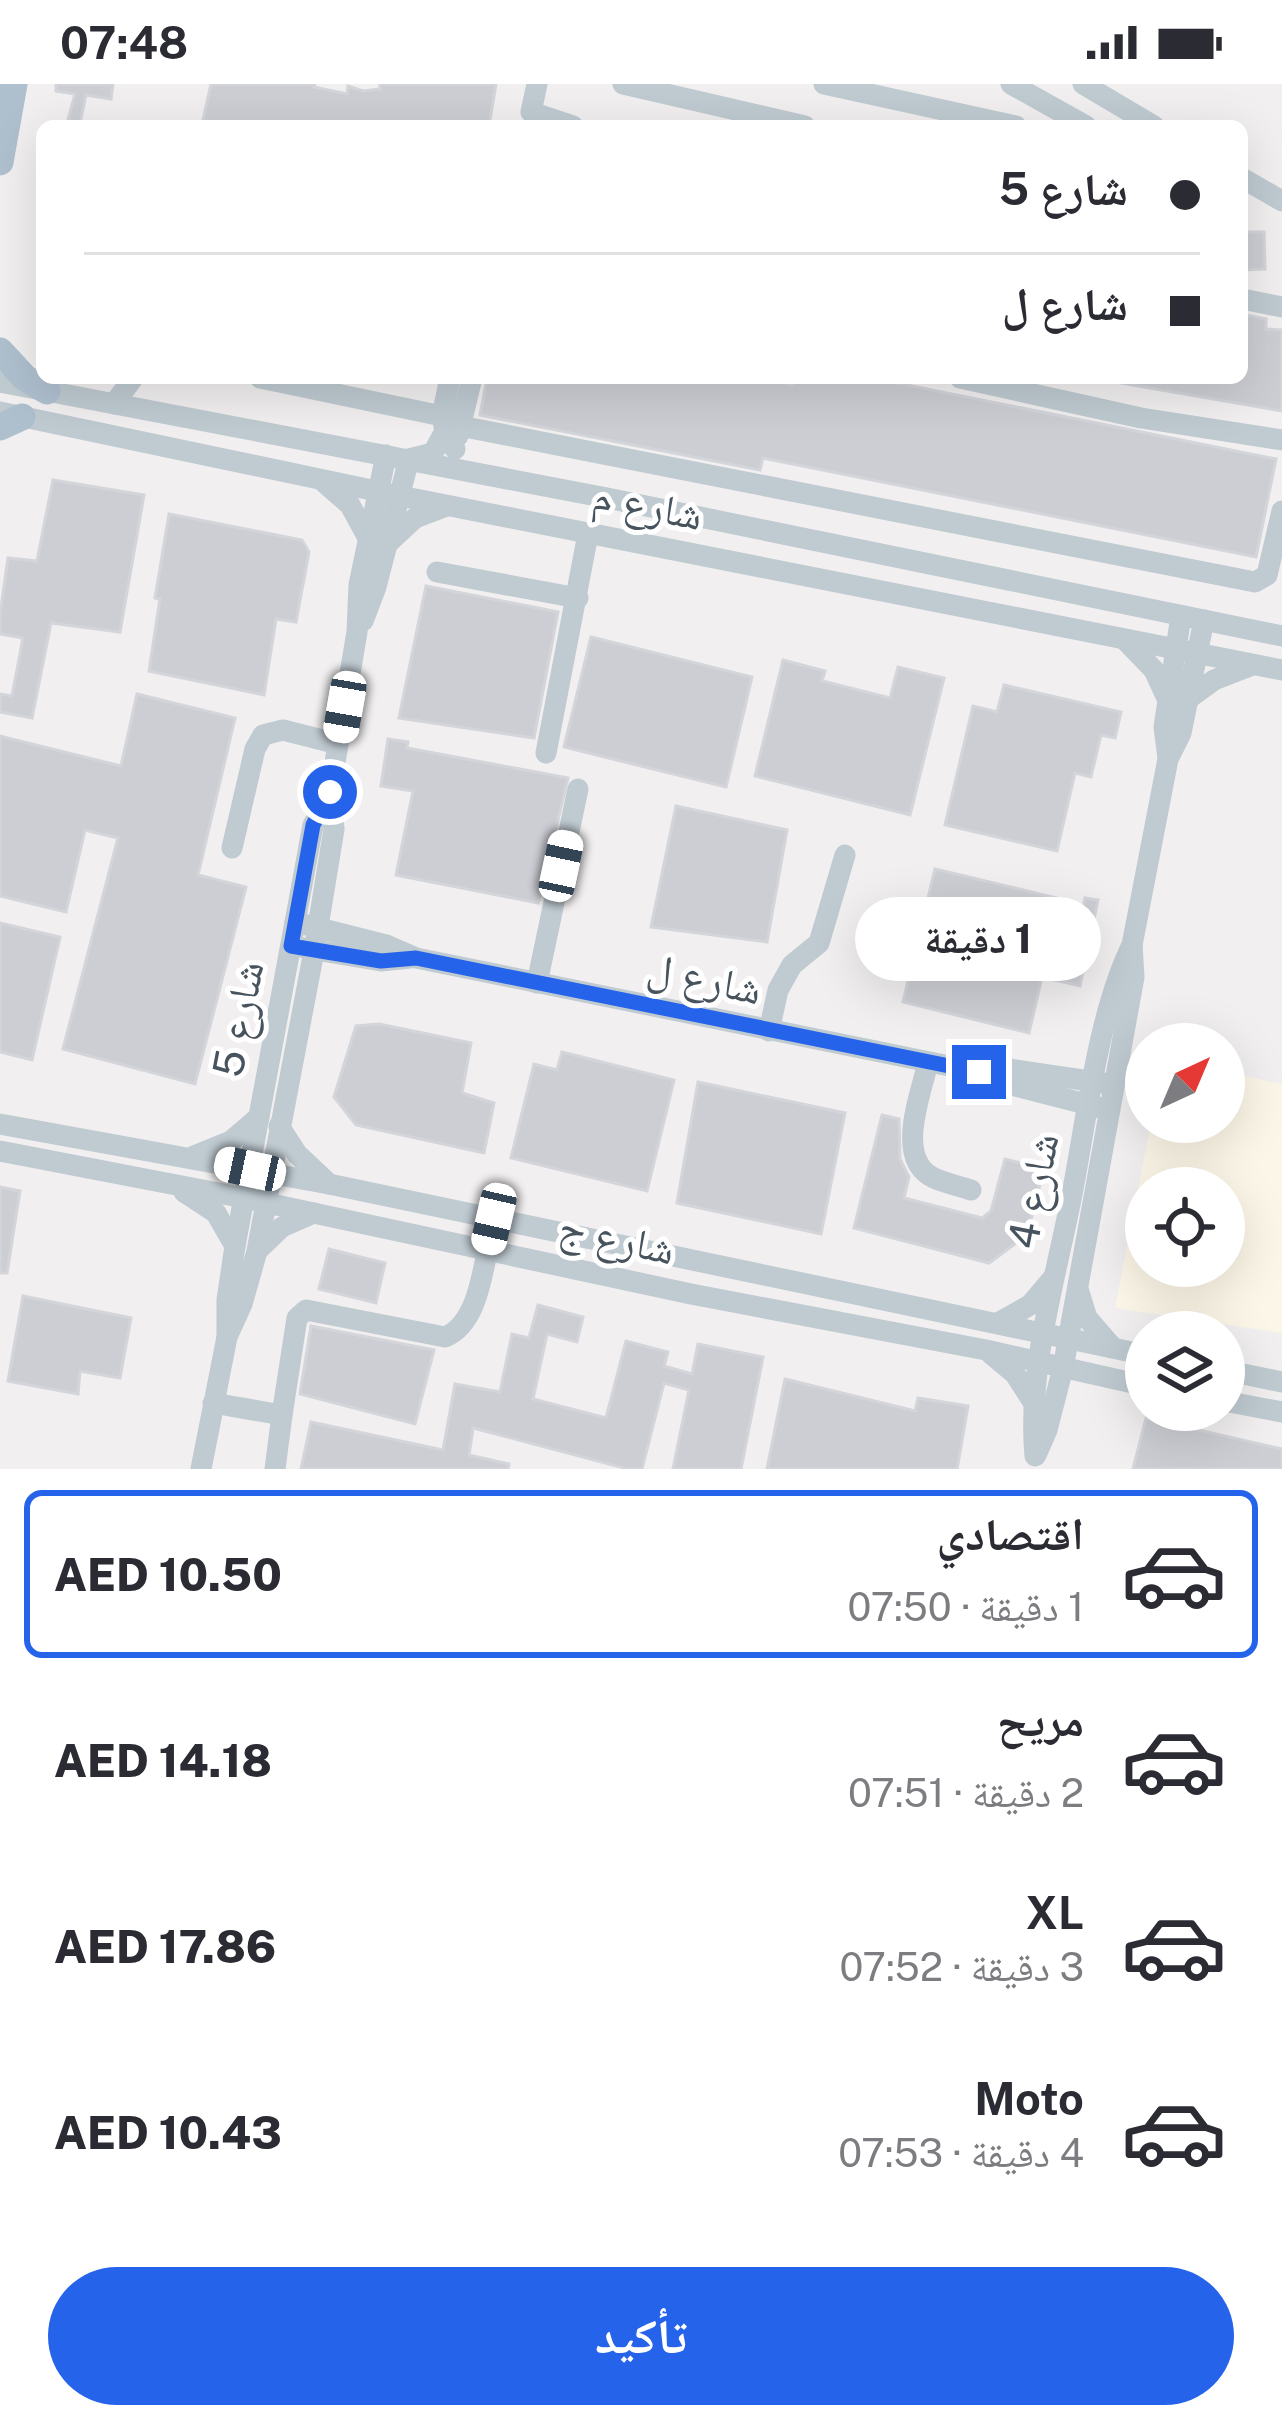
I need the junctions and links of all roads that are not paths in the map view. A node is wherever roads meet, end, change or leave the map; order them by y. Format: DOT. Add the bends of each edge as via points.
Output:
graph roads {
  1 [pos="14,84"];
  2 [pos="537,84"];
  3 [pos="623,84"];
  4 [pos="824,84"];
  5 [pos="1083,84"];
  6 [pos="1009,85"];
  7 [pos="555,120"];
  8 [pos="780,120"];
  9 [pos="989,120"];
  10 [pos="1076,120"];
  11 [pos="1144,120"];
  12 [pos="0,162"];
  13 [pos="1248,300"];
  14 [pos="1282,308"];
  15 [pos="0,351"];
  16 [pos="0,382"];
  17 [pos="129,384"];
  18 [pos="450,384"];
  19 [pos="470,384"];
  20 [pos="987,384"];
  21 [pos="325,385"];
  22 [pos="371,389"];
  23 [pos="47,391"];
  24 [pos="114,404"];
  25 [pos="7,419"];
  26 [pos="451,438"];
  27 [pos="1282,440"];
  28 [pos="398,457"];
  29 [pos="320,479"];
  30 [pos="389,494"];
  31 [pos="607,498"];
  32 [pos="451,505"];
  33 [pos="1282,512"];
  34 [pos="595,535"];
  35 [pos="378,541"];
  36 [pos="437,572"];
  37 [pos="974,574"];
  38 [pos="578,598"];
  39 [pos="970,608"];
  40 [pos="1192,618"];
  41 [pos="1279,632"];
  42 [pos="1119,637"];
  43 [pos="1186,652"];
  44 [pos="1256,664"];
  45 [pos="1282,670"];
  46 [pos="1178,699"];
  47 [pos="338,744"];
  48 [pos="546,753"];
  49 [pos="578,788"];
  50 [pos="330,792"];
  51 [pos="232,848"];
  52 [pos="844,855"];
  53 [pos="324,886"];
  54 [pos="296,922"];
  55 [pos="316,939"];
  56 [pos="291,946"];
  57 [pos="356,947"];
  58 [pos="537,983"];
  59 [pos="303,1000"];
  60 [pos="769,1031"];
  61 [pos="928,1062"];
  62 [pos="979,1072"];
  63 [pos="1104,1083"];
  64 [pos="1100,1107"];
  65 [pos="269,1122"];
  66 [pos="0,1124"];
  67 [pos="41,1133"];
  68 [pos="0,1151"];
  69 [pos="190,1157"];
  70 [pos="39,1159"];
  71 [pos="260,1171"];
  72 [pos="329,1184"];
  73 [pos="174,1186"];
  74 [pos="971,1190"];
  75 [pos="255,1200"];
  76 [pos="314,1213"];
  77 [pos="494,1219"];
  78 [pos="246,1249"];
  79 [pos="488,1250"];
  80 [pos="697,1264"];
  81 [pos="1067,1278"];
  82 [pos="691,1294"];
  83 [pos="998,1323"];
  84 [pos="1057,1335"];
  85 [pos="1114,1348"];
  86 [pos="986,1350"];
  87 [pos="1125,1350"];
  88 [pos="1052,1366"];
  89 [pos="1245,1374"];
  90 [pos="1100,1377"];
  91 [pos="1125,1382"];
  92 [pos="1282,1382"];
  93 [pos="213,1403"];
  94 [pos="1045,1405"];
  95 [pos="1245,1405"];
  96 [pos="1282,1412"];
  97 [pos="282,1415"];
  98 [pos="1034,1462"];
  99 [pos="201,1469"];
  100 [pos="274,1469"];
  1 -- 12 [label="main road"];
  2 -- 7 [label="street" via="531,112"];
  3 -- 8 [label="street"];
  4 -- 9 [label="street"];
  5 -- 11 [label="street"];
  6 -- 10 [label="street"];
  13 -- 14 [label="street"];
  15 -- 23 [label="main road"];
  16 -- 23 [label="street, شارع م"];
  17 -- 24 [label="street"];
  18 -- 26 [label="street"];
  19 -- 26 [label="street"];
  20 -- 27 [label="street"];
  21 -- 22 [label="street"];
  22 -- 26 [label="street"];
  23 -- 24 [label="street, شارع م"];
  24 -- 28 [label="street, شارع م"];
  25 -- 29 [label="street, شارع م"];
  26 -- 28 [label="street, شارع م"];
  26 -- 28 [label="street" via="433,453"];
  26 -- 31 [label="street, شارع م"];
  26 -- 33 [label="street" via="1255,582 1267,575"];
  28 -- 30 [label="street, شارع 5"];
  29 -- 30 [label="street, شارع م"];
  29 -- 35 [label="street"];
  30 -- 32 [label="street, شارع م"];
  30 -- 35 [label="street, شارع 5"];
  31 -- 34 [label="street"];
  31 -- 37 [label="street, شارع م"];
  32 -- 34 [label="street, شارع م"];
  32 -- 35 [label="street"];
  34 -- 38 [label="street"];
  34 -- 39 [label="street, شارع م"];
  35 -- 47 [label="street, شارع 5"];
  36 -- 38 [label="street"];
  37 -- 39 [label="street"];
  37 -- 40 [label="street, شارع م"];
  38 -- 48 [label="street"];
  39 -- 42 [label="street, شارع م"];
  40 -- 41 [label="street, شارع م"];
  40 -- 43 [label="street, شارع 4"];
  42 -- 43 [label="street, شارع م"];
  42 -- 46 [label="street"];
  43 -- 44 [label="street, شارع م"];
  43 -- 46 [label="street, شارع 4"];
  44 -- 45 [label="street, شارع م"];
  44 -- 46 [label="street"];
  46 -- 63 [label="street, شارع 4" via="1164,727 1168,759 1132,945 1134,977"];
  47 -- 50 [label="street, شارع 5"];
  47 -- 51 [label="street" via="278,729 262,735"];
  49 -- 58 [label="street"];
  50 -- 53 [label="street, شارع 5" via="334,829"];
  50 -- 54 [label="street, شارع 5" via="313,825"];
  52 -- 60 [label="street" via="819,943 792,965"];
  53 -- 55 [label="street, شارع 5"];
  53 -- 57 [label="street"];
  54 -- 55 [label="street, شارع ل"];
  54 -- 56 [label="street, شارع 5"];
  55 -- 56 [label="street, شارع ل"];
  55 -- 57 [label="street, شارع ل"];
  55 -- 59 [label="street, شارع 5"];
  56 -- 65 [label="street, شارع 5"];
  57 -- 58 [label="street, شارع ل" via="381,961 416,958"];
  57 -- 59 [label="street" via="320,972"];
  58 -- 60 [label="street, شارع ل"];
  59 -- 65 [label="street, شارع 5"];
  60 -- 61 [label="street, شارع ل"];
  61 -- 62 [label="street, شارع ل"];
  61 -- 74 [label="street" via="911,1144 915,1162"];
  62 -- 63 [label="street, شارع ل"];
  62 -- 64 [label="street, شارع ل"];
  63 -- 64 [label="street, شارع 4"];
  64 -- 81 [label="street, شارع 4"];
  65 -- 69 [label="street"];
  65 -- 71 [label="street, شارع 5"];
  65 -- 72 [label="street"];
  66 -- 67 [label="street, شارع ج"];
  67 -- 69 [label="street, شارع ج"];
  67 -- 70 [label="street"];
  68 -- 70 [label="street, شارع ج"];
  69 -- 71 [label="street, شارع ج"];
  70 -- 73 [label="street, شارع ج"];
  71 -- 72 [label="street, شارع ج"];
  71 -- 75 [label="street, شارع 5"];
  72 -- 77 [label="street, شارع ج"];
  73 -- 75 [label="street, شارع ج"];
  73 -- 78 [label="street" via="216,1213"];
  75 -- 76 [label="street, شارع ج"];
  75 -- 78 [label="street, شارع 5"];
  76 -- 78 [label="street"];
  76 -- 79 [label="street, شارع ج"];
  77 -- 79 [label="street"];
  77 -- 80 [label="street, شارع ج"];
  78 -- 93 [label="street, شارع 5" via="242,1304"];
  79 -- 82 [label="street, شارع ج"];
  79 -- 97 [label="street" via="468,1320 446,1337 302,1312"];
  80 -- 82 [label="street"];
  80 -- 83 [label="street, شارع ج"];
  81 -- 83 [label="street"];
  81 -- 84 [label="street, شارع 4"];
  81 -- 85 [label="street"];
  82 -- 86 [label="street, شارع ج"];
  83 -- 84 [label="street, شارع ج"];
  84 -- 85 [label="street, شارع ج"];
  84 -- 88 [label="street, شارع 4"];
  85 -- 87 [label="street, شارع ج"];
  86 -- 88 [label="street, شارع ج"];
  86 -- 94 [label="street"];
  88 -- 90 [label="street, شارع ج"];
  88 -- 94 [label="street, شارع 4"];
  89 -- 92 [label="street"];
  90 -- 91 [label="street, شارع ج"];
  90 -- 94 [label="street"];
  93 -- 97 [label="street"];
  93 -- 99 [label="street, شارع 5"];
  94 -- 98 [label="street, شارع 4"];
  95 -- 96 [label="street"];
  97 -- 100 [label="street"];
}
